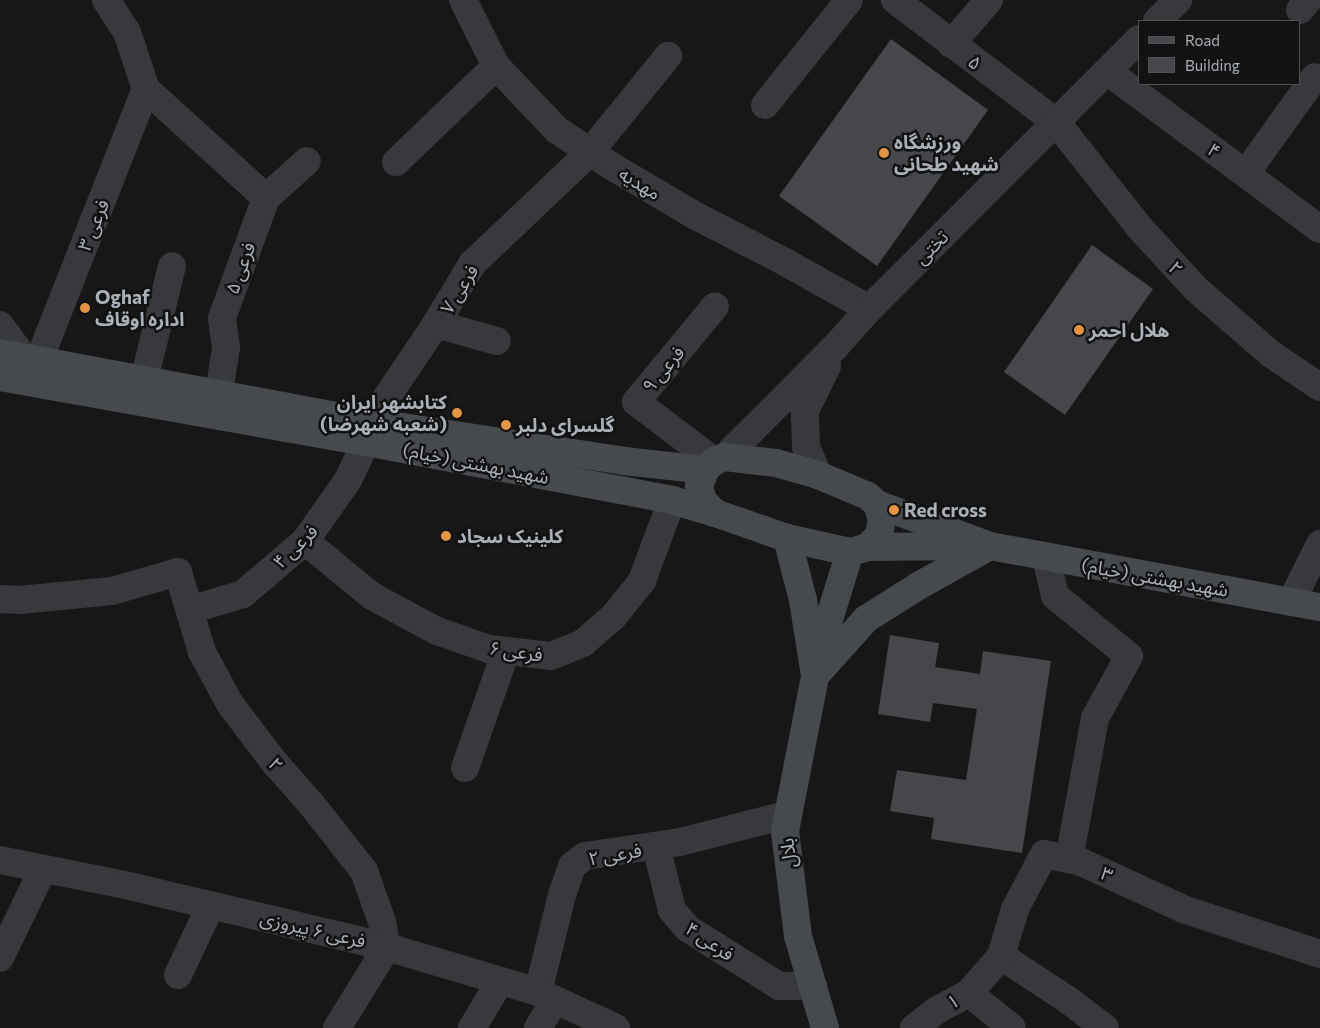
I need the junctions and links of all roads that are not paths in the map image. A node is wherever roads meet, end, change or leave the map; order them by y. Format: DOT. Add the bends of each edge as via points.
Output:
graph roads {
  1 [pos="106,0"];
  2 [pos="849,0"];
  3 [pos="895,0"];
  4 [pos="989,0"];
  5 [pos="1178,0"];
  6 [pos="466,1"];
  7 [pos="1158,20"];
  8 [pos="1138,40"];
  9 [pos="951,44"];
  10 [pos="668,56"];
  11 [pos="496,66"];
  12 [pos="1108,70"];
  13 [pos="1315,77"];
  14 [pos="146,89"];
  15 [pos="764,105"];
  16 [pos="1057,124"];
  17 [pos="590,152"];
  18 [pos="307,161"];
  19 [pos="396,162"];
  20 [pos="1246,173"];
  21 [pos="266,198"];
  22 [pos="1320,229"];
  23 [pos="172,266"];
  24 [pos="715,306"];
  25 [pos="869,310"];
  26 [pos="436,324"];
  27 [pos="0,325"];
  28 [pos="498,341"];
  29 [pos="836,346"];
  30 [pos="21,357"];
  31 [pos="0,377"];
  32 [pos="144,380"];
  33 [pos="1320,387"];
  34 [pos="219,394"];
  35 [pos="368,432"];
  36 [pos="715,463"];
  37 [pos="818,475"];
  38 [pos="672,500"];
  39 [pos="877,504"];
  40 [pos="715,513"];
  41 [pos="787,538"];
  42 [pos="305,541"];
  43 [pos="1320,544"];
  44 [pos="990,546"];
  45 [pos="859,550"];
  46 [pos="1046,557"];
  47 [pos="0,599"];
  48 [pos="1291,602"];
  49 [pos="1320,607"];
  50 [pos="190,610"];
  51 [pos="506,651"];
  52 [pos="815,676"];
  53 [pos="465,768"];
  54 [pos="786,815"];
  55 [pos="656,846"];
  56 [pos="1069,859"];
  57 [pos="0,860"];
  58 [pos="43,869"];
  59 [pos="210,905"];
  60 [pos="387,947"];
  61 [pos="1320,954"];
  62 [pos="1001,956"];
  63 [pos="0,958"];
  64 [pos="178,975"];
  65 [pos="500,980"];
  66 [pos="813,986"];
  67 [pos="969,993"];
  68 [pos="547,996"];
  69 [pos="337,1028"];
  70 [pos="472,1028"];
  71 [pos="538,1028"];
  72 [pos="616,1028"];
  73 [pos="825,1028"];
  74 [pos="914,1028"];
  75 [pos="1012,1028"];
  76 [pos="1106,1028"];
  1 -- 14 [label="street" via="127,32"];
  2 -- 15 [label="street"];
  3 -- 9 [label="street, ۵"];
  4 -- 9 [label="street"];
  5 -- 7 [label="street"];
  6 -- 11 [label="street, مهدیه"];
  8 -- 12 [label="street, تختی"];
  9 -- 16 [label="street, ۵"];
  10 -- 17 [label="street, فرعی ۷"];
  11 -- 17 [label="street, مهدیه" via="557,130"];
  11 -- 19 [label="street"];
  12 -- 16 [label="street, تختی"];
  12 -- 20 [label="street, ۴"];
  13 -- 20 [label="street"];
  14 -- 21 [label="street"];
  14 -- 30 [label="street, فرعی ۳"];
  16 -- 25 [label="street, تختی"];
  16 -- 33 [label="street, ۲" via="1139,227 1195,288 1271,354"];
  17 -- 25 [label="street, مهدیه" via="696,216"];
  17 -- 26 [label="street, فرعی ۷" via="472,264"];
  18 -- 21 [label="street, فرعی ۵"];
  20 -- 22 [label="street, ۴"];
  21 -- 34 [label="street, فرعی ۵" via="222,318 226,348"];
  23 -- 32 [label="street"];
  24 -- 36 [label="street, فرعی ۹" via="636,402"];
  25 -- 29 [label="street, تختی"];
  26 -- 28 [label="street"];
  26 -- 35 [label="street, فرعی ۷"];
  27 -- 30 [label="street"];
  29 -- 36 [label="street, تختی"];
  29 -- 37 [label="street" via="805,411 806,447"];
  30 -- 32 [label="main road, شهید بهشتی (خیام)"];
  31 -- 35 [label="main road, شهید بهشتی (خیام)"];
  32 -- 34 [label="main road, شهید بهشتی (خیام)"];
  34 -- 35 [label="main road, شهید بهشتی (خیام)"];
  35 -- 36 [label="main road, شهید بهشتی (خیام)" via="624,461"];
  35 -- 38 [label="main road, شهید بهشتی (خیام)"];
  35 -- 42 [label="street, فرعی ۴" via="348,480"];
  36 -- 37 [label="main road, شهید بهشتی (خیام)" via="776,463"];
  36 -- 40 [label="main road" via="699,486 703,502"];
  37 -- 39 [label="main road, شهید بهشتی (خیام)" via="868,496"];
  38 -- 40 [label="main road, شهید بهشتی (خیام)"];
  38 -- 51 [label="street, فرعی ۶" via="642,581 613,617 583,643 551,656"];
  39 -- 44 [label="main road, شهید بهشتی (خیام)"];
  39 -- 45 [label="main road, بلال" via="882,520 879,535"];
  40 -- 41 [label="main road, شهید بهشتی (خیام)"];
  41 -- 45 [label="main road, شهید بهشتی (خیام)"];
  41 -- 52 [label="main road" via="803,600"];
  42 -- 50 [label="street, فرعی ۴" via="243,594"];
  42 -- 51 [label="street, فرعی ۶" via="372,596 437,631 489,649"];
  43 -- 48 [label="street"];
  44 -- 45 [label="main road, شهید بهشتی (خیام)"];
  44 -- 46 [label="main road, شهید بهشتی (خیام)"];
  44 -- 52 [label="main road" via="866,619"];
  45 -- 52 [label="main road, بلال" via="826,629"];
  46 -- 48 [label="main road, شهید بهشتی (خیام)"];
  46 -- 56 [label="street" via="1055,596 1129,656 1095,718"];
  47 -- 50 [label="street, ۲" via="112,591 178,572"];
  48 -- 49 [label="main road, شهید بهشتی (خیام)"];
  50 -- 60 [label="street, ۲" via="202,652 230,704 364,871"];
  51 -- 53 [label="street"];
  52 -- 54 [label="main road, بلال"];
  54 -- 55 [label="street, فرعی ۲"];
  54 -- 66 [label="main road, بلال" via="785,831 798,936"];
  55 -- 66 [label="street, فرعی ۴" via="672,910 687,928 779,986"];
  55 -- 68 [label="street, فرعی ۲" via="585,856 572,866 562,895"];
  56 -- 61 [label="street, ۳" via="1183,909"];
  56 -- 62 [label="street, ۳" via="1044,854 1015,909"];
  57 -- 58 [label="street, فرعی ۶ پیروزی"];
  58 -- 59 [label="street, فرعی ۶ پیروزی"];
  58 -- 63 [label="street"];
  59 -- 60 [label="street, فرعی ۶ پیروزی"];
  59 -- 64 [label="street"];
  60 -- 65 [label="street, فرعی ۶ پیروزی"];
  60 -- 69 [label="street"];
  62 -- 67 [label="street, ۳"];
  62 -- 76 [label="street"];
  65 -- 68 [label="street, فرعی ۶ پیروزی"];
  65 -- 70 [label="street"];
  66 -- 73 [label="main road, بلال"];
  67 -- 74 [label="street, ۱" via="937,1010"];
  67 -- 75 [label="street"];
  68 -- 71 [label="street, فرعی ۲"];
  68 -- 72 [label="street, فرعی ۶ پیروزی"];
}
